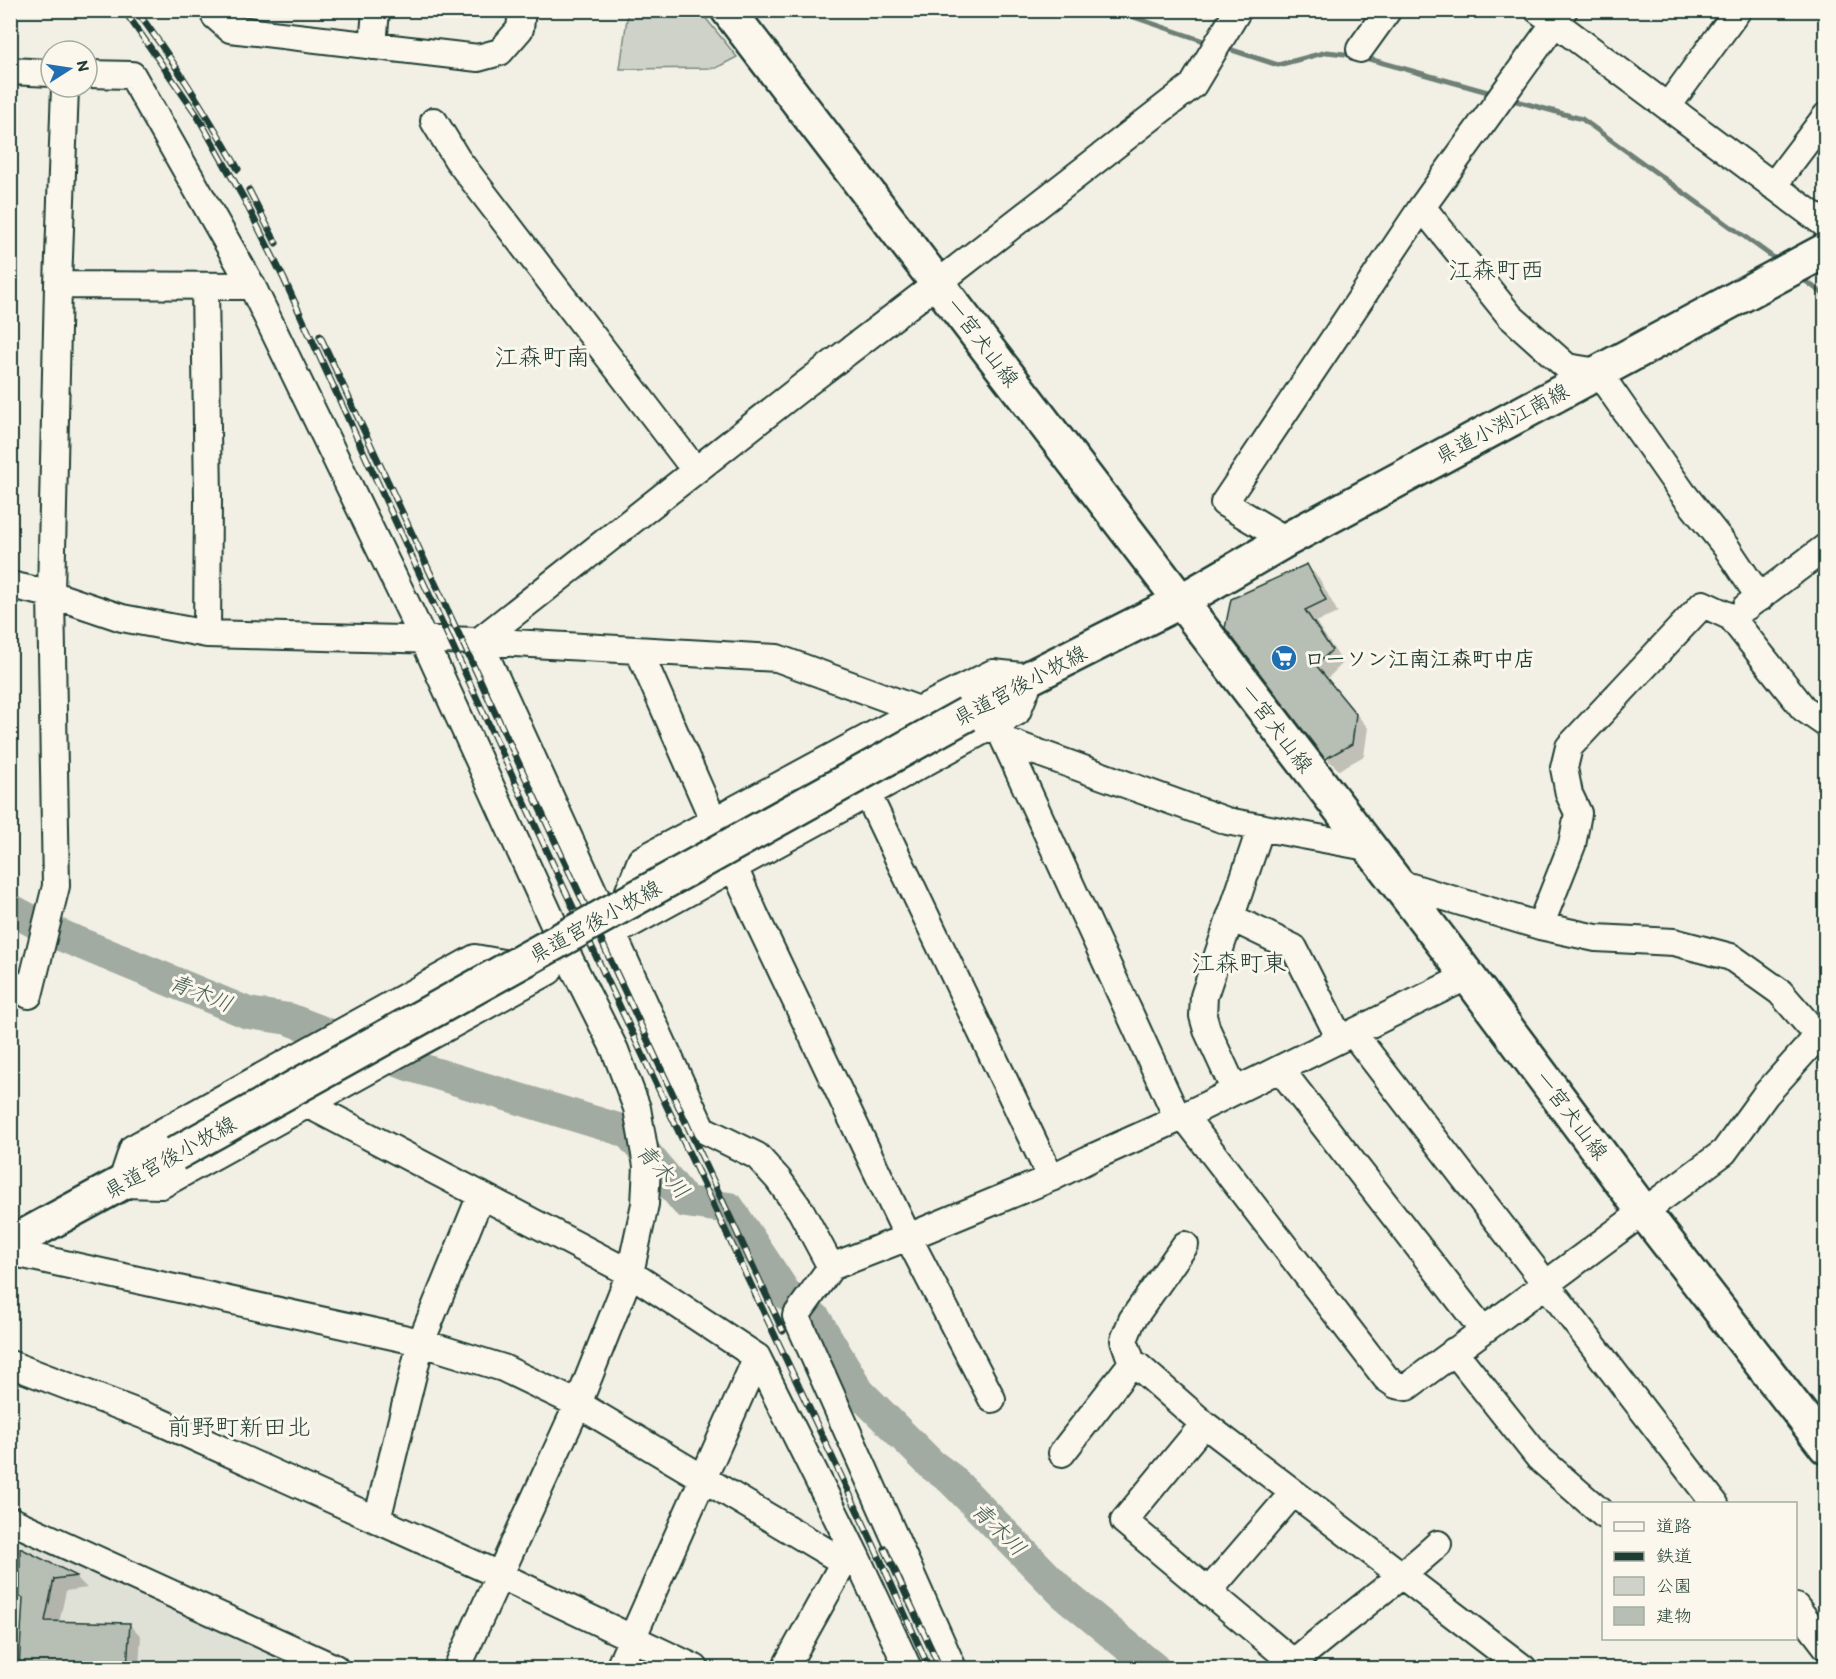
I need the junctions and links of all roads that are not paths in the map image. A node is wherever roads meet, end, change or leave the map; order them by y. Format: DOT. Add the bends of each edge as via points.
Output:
graph roads {
  1 [pos="215,10"];
  2 [pos="376,10"];
  3 [pos="522,10"];
  4 [pos="728,10"];
  5 [pos="1238,10"];
  6 [pos="1388,10"];
  7 [pos="1738,10"];
  8 [pos="1552,15"];
  9 [pos="373,46"];
  10 [pos="1360,49"];
  11 [pos="10,71"];
  12 [pos="39,72"];
  13 [pos="99,74"];
  14 [pos="65,99"];
  15 [pos="1668,106"];
  16 [pos="1826,116"];
  17 [pos="434,121"];
  18 [pos="1773,186"];
  19 [pos="1422,207"];
  20 [pos="1826,225"];
  21 [pos="1826,250"];
  22 [pos="938,283"];
  23 [pos="58,285"];
  24 [pos="205,286"];
  25 [pos="252,286"];
  26 [pos="1598,372"];
  27 [pos="695,470"];
  28 [pos="1286,540"];
  29 [pos="1826,547"];
  30 [pos="10,585"];
  31 [pos="51,594"];
  32 [pos="1760,598"];
  33 [pos="1181,601"];
  34 [pos="1731,616"];
  35 [pos="207,634"];
  36 [pos="424,640"];
  37 [pos="479,641"];
  38 [pos="639,651"];
  39 [pos="1031,677"];
  40 [pos="919,710"];
  41 [pos="1826,724"];
  42 [pos="990,726"];
  43 [pos="868,795"];
  44 [pos="714,822"];
  45 [pos="1261,827"];
  46 [pos="1367,847"];
  47 [pos="735,869"];
  48 [pos="1395,882"];
  49 [pos="1230,917"];
  50 [pos="1540,926"];
  51 [pos="612,934"];
  52 [pos="559,965"];
  53 [pos="1468,976"];
  54 [pos="10,982"];
  55 [pos="1347,1036"];
  56 [pos="1823,1036"];
  57 [pos="1280,1069"];
  58 [pos="1235,1091"];
  59 [pos="307,1104"];
  60 [pos="1181,1118"];
  61 [pos="1051,1178"];
  62 [pos="121,1184"];
  63 [pos="481,1195"];
  64 [pos="1643,1211"];
  65 [pos="908,1237"];
  66 [pos="10,1244"];
  67 [pos="1185,1245"];
  68 [pos="10,1252"];
  69 [pos="831,1267"];
  70 [pos="630,1273"];
  71 [pos="1545,1284"];
  72 [pos="1483,1330"];
  73 [pos="421,1342"];
  74 [pos="1454,1351"];
  75 [pos="757,1357"];
  76 [pos="1132,1363"];
  77 [pos="10,1364"];
  78 [pos="992,1399"];
  79 [pos="578,1404"];
  80 [pos="1204,1424"];
  81 [pos="1826,1447"];
  82 [pos="1062,1453"];
  83 [pos="703,1479"];
  84 [pos="1293,1493"];
  85 [pos="1714,1502"];
  86 [pos="1602,1513"];
  87 [pos="10,1520"];
  88 [pos="377,1520"];
  89 [pos="1438,1544"];
  90 [pos="850,1559"];
  91 [pos="499,1575"];
  92 [pos="1402,1577"];
  93 [pos="1208,1592"];
  94 [pos="1797,1608"];
  95 [pos="632,1639"];
  96 [pos="1826,1646"];
  97 [pos="1826,1659"];
  98 [pos="1293,1667"];
  99 [pos="335,1668"];
  100 [pos="457,1668"];
  101 [pos="619,1668"];
  102 [pos="695,1668"];
  103 [pos="785,1668"];
  104 [pos="908,1668"];
  105 [pos="953,1668"];
  106 [pos="1523,1668"];
  107 [pos="1823,1668"];
  1 -- 9 [label="street" via="215,16 230,30"];
  2 -- 9 [label="street"];
  3 -- 9 [label="street" via="520,29 501,52 478,58"];
  4 -- 22 [label="main road, 一宮犬山線"];
  5 -- 22 [label="street" via="1193,85"];
  6 -- 10 [label="street"];
  7 -- 15 [label="street"];
  8 -- 15 [label="street"];
  8 -- 19 [label="street"];
  11 -- 12 [label="street"];
  13 -- 25 [label="street" via="132,75"];
  14 -- 23 [label="street"];
  15 -- 18 [label="street"];
  16 -- 18 [label="street"];
  17 -- 27 [label="street" via="457,159"];
  18 -- 20 [label="street"];
  19 -- 26 [label="street" via="1510,316 1567,367"];
  19 -- 28 [label="street" via="1224,503"];
  21 -- 26 [label="main road, 県道小渕江南線"];
  22 -- 27 [label="street"];
  22 -- 33 [label="main road, 一宮犬山線"];
  23 -- 24 [label="street"];
  23 -- 31 [label="street"];
  24 -- 25 [label="street"];
  24 -- 35 [label="street"];
  25 -- 36 [label="street"];
  26 -- 28 [label="main road, 県道小渕江南線"];
  26 -- 32 [label="street"];
  27 -- 37 [label="street"];
  28 -- 33 [label="main road, 県道小渕江南線"];
  29 -- 32 [label="street"];
  30 -- 31 [label="street"];
  31 -- 35 [label="street" via="122,618"];
  31 -- 54 [label="street" via="56,886 30,995"];
  32 -- 34 [label="street"];
  33 -- 39 [label="main road, 県道宮後小牧線"];
  33 -- 46 [label="main road, 一宮犬山線"];
  34 -- 41 [label="street" via="1803,708"];
  34 -- 50 [label="street" via="1703,604 1569,747 1564,768 1578,813 1572,845"];
  35 -- 36 [label="street"];
  36 -- 37 [label="street"];
  36 -- 52 [label="street"];
  37 -- 38 [label="street"];
  37 -- 51 [label="street"];
  38 -- 40 [label="street" via="777,658"];
  38 -- 44 [label="street"];
  39 -- 40 [label="street" via="993,673"];
  39 -- 42 [label="main road, 県道宮後小牧線"];
  40 -- 44 [label="street"];
  42 -- 43 [label="street"];
  42 -- 45 [label="street" via="1185,807"];
  42 -- 60 [label="street"];
  42 -- 62 [label="main road, 県道宮後小牧線, bridge"];
  43 -- 47 [label="street"];
  43 -- 61 [label="street"];
  44 -- 47 [label="street"];
  44 -- 51 [label="street" via="641,860"];
  45 -- 46 [label="street"];
  45 -- 49 [label="street"];
  46 -- 48 [label="main road, 一宮犬山線"];
  47 -- 51 [label="street"];
  47 -- 65 [label="street"];
  48 -- 50 [label="street"];
  48 -- 53 [label="main road, 一宮犬山線"];
  49 -- 55 [label="street" via="1294,948"];
  49 -- 58 [label="street" via="1204,996 1203,1016"];
  50 -- 56 [label="street" via="1596,938 1674,942 1731,957 1780,992"];
  51 -- 69 [label="street" via="702,1129 757,1156 801,1211"];
  52 -- 59 [label="street"];
  52 -- 62 [label="street" via="475,958 134,1148"];
  52 -- 70 [label="street" via="615,1050 637,1108 646,1166 645,1204"];
  53 -- 55 [label="street"];
  53 -- 64 [label="main road, 一宮犬山線"];
  55 -- 57 [label="street"];
  55 -- 71 [label="street"];
  56 -- 64 [label="street" via="1766,1094 1724,1152"];
  57 -- 58 [label="street"];
  57 -- 72 [label="street"];
  58 -- 60 [label="street"];
  59 -- 62 [label="street" via="161,1185"];
  59 -- 63 [label="street"];
  60 -- 61 [label="street"];
  60 -- 74 [label="street" via="1386,1378 1407,1387"];
  61 -- 65 [label="street"];
  62 -- 66 [label="main road, 県道宮後小牧線"];
  63 -- 70 [label="street"];
  63 -- 73 [label="street"];
  64 -- 71 [label="street"];
  64 -- 81 [label="main road, 一宮犬山線"];
  65 -- 69 [label="street"];
  65 -- 78 [label="street"];
  67 -- 76 [label="street" via="1132,1320 1124,1340"];
  68 -- 73 [label="street"];
  69 -- 105 [label="street" via="801,1309"];
  70 -- 75 [label="street"];
  70 -- 79 [label="street"];
  71 -- 72 [label="street"];
  71 -- 85 [label="street"];
  72 -- 74 [label="street"];
  73 -- 79 [label="street" via="503,1368"];
  73 -- 88 [label="street"];
  74 -- 86 [label="street" via="1539,1458"];
  75 -- 83 [label="street"];
  75 -- 90 [label="street"];
  76 -- 80 [label="street"];
  76 -- 82 [label="street"];
  77 -- 88 [label="street" via="156,1420"];
  79 -- 83 [label="street"];
  79 -- 91 [label="street"];
  80 -- 84 [label="street"];
  80 -- 93 [label="street" via="1124,1521"];
  83 -- 90 [label="street"];
  83 -- 95 [label="street"];
  84 -- 92 [label="street"];
  84 -- 93 [label="street"];
  87 -- 99 [label="street"];
  88 -- 91 [label="street"];
  89 -- 92 [label="street"];
  90 -- 103 [label="street"];
  90 -- 104 [label="street"];
  91 -- 95 [label="street"];
  91 -- 100 [label="street"];
  92 -- 98 [label="street" via="1346,1619"];
  92 -- 106 [label="street"];
  93 -- 98 [label="street"];
  94 -- 96 [label="street"];
  95 -- 101 [label="street"];
  95 -- 102 [label="street"];
  97 -- 107 [label="street"];
}
